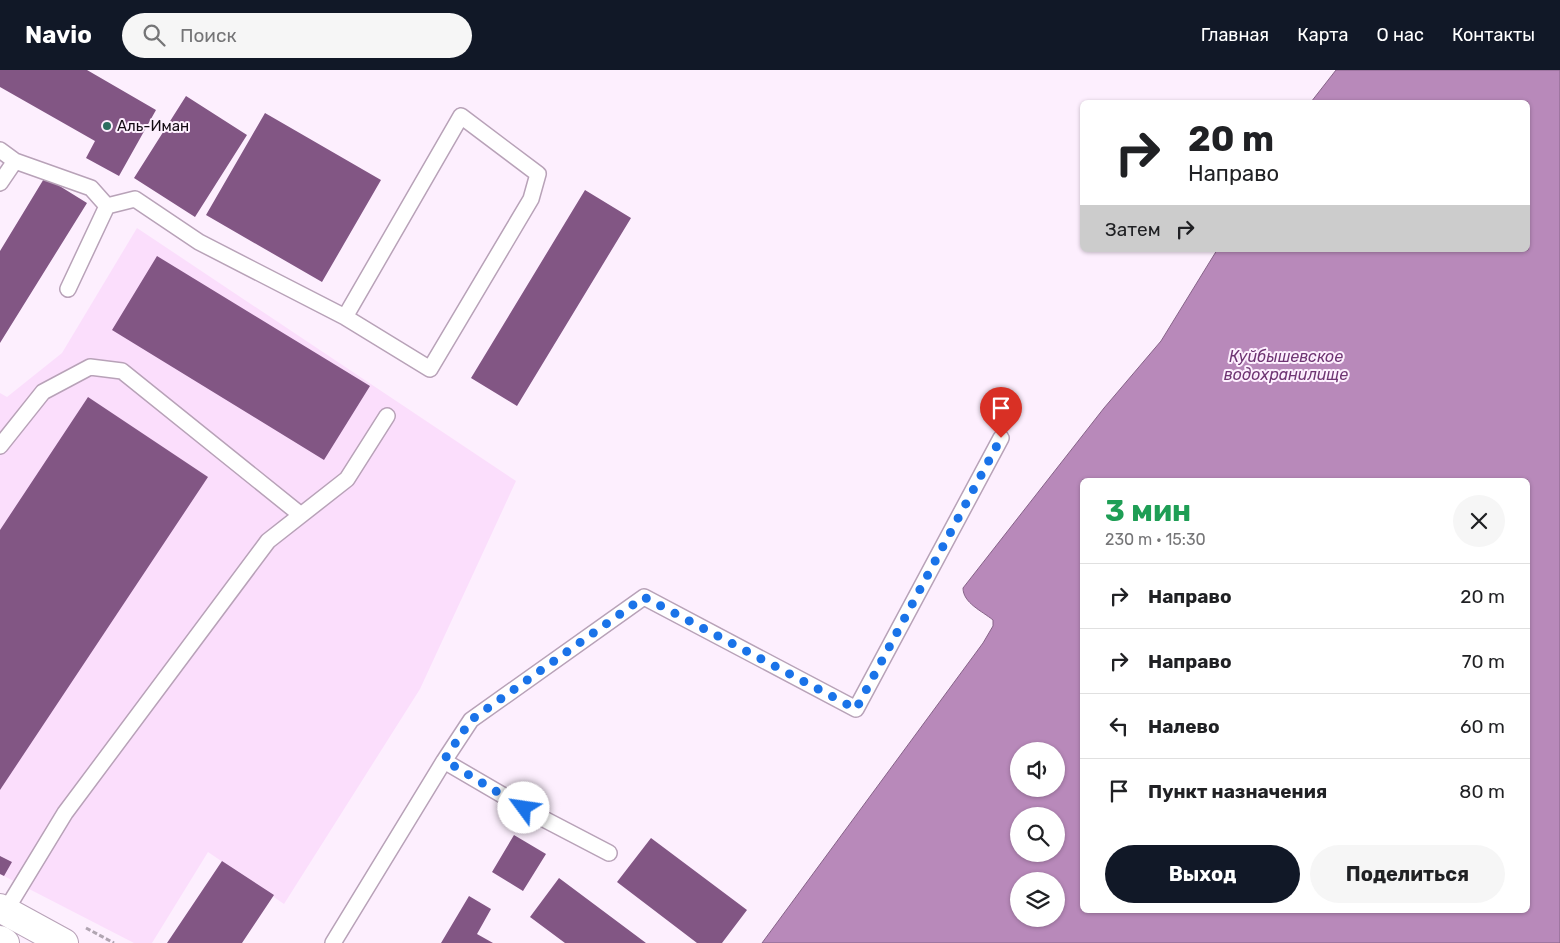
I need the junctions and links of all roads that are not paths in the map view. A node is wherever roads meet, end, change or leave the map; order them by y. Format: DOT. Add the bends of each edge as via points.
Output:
graph roads {
  1 [pos="0,150"];
  2 [pos="15,161"];
  3 [pos="0,183"];
  4 [pos="107,206"];
  5 [pos="68,290"];
  6 [pos="345,318"];
  7 [pos="386,416"];
  8 [pos="1001,438"];
  9 [pos="0,446"];
  10 [pos="301,515"];
  11 [pos="444,760"];
  12 [pos="609,853"];
  13 [pos="3,909"];
  14 [pos="0,940"];
  15 [pos="5,943"];
  16 [pos="64,943"];
  17 [pos="333,943"];
  1 -- 2 [label="lane"];
  2 -- 3 [label="lane"];
  2 -- 4 [label="lane" via="91,188"];
  4 -- 5 [label="lane"];
  4 -- 6 [label="lane" via="135,199 200,242"];
  6 -- 6 [label="lane" via="461,116 538,174 531,199 430,369"];
  7 -- 10 [label="lane" via="347,479"];
  8 -- 11 [label="lane" via="856,709 644,597 471,720"];
  9 -- 10 [label="lane" via="42,392 90,367 122,371"];
  10 -- 13 [label="lane" via="268,542 65,813"];
  11 -- 12 [label="lane" via="540,817"];
  11 -- 17 [label="lane"];
  13 -- 16 [label="main road"];
  14 -- 15 [label="main road"];
}
